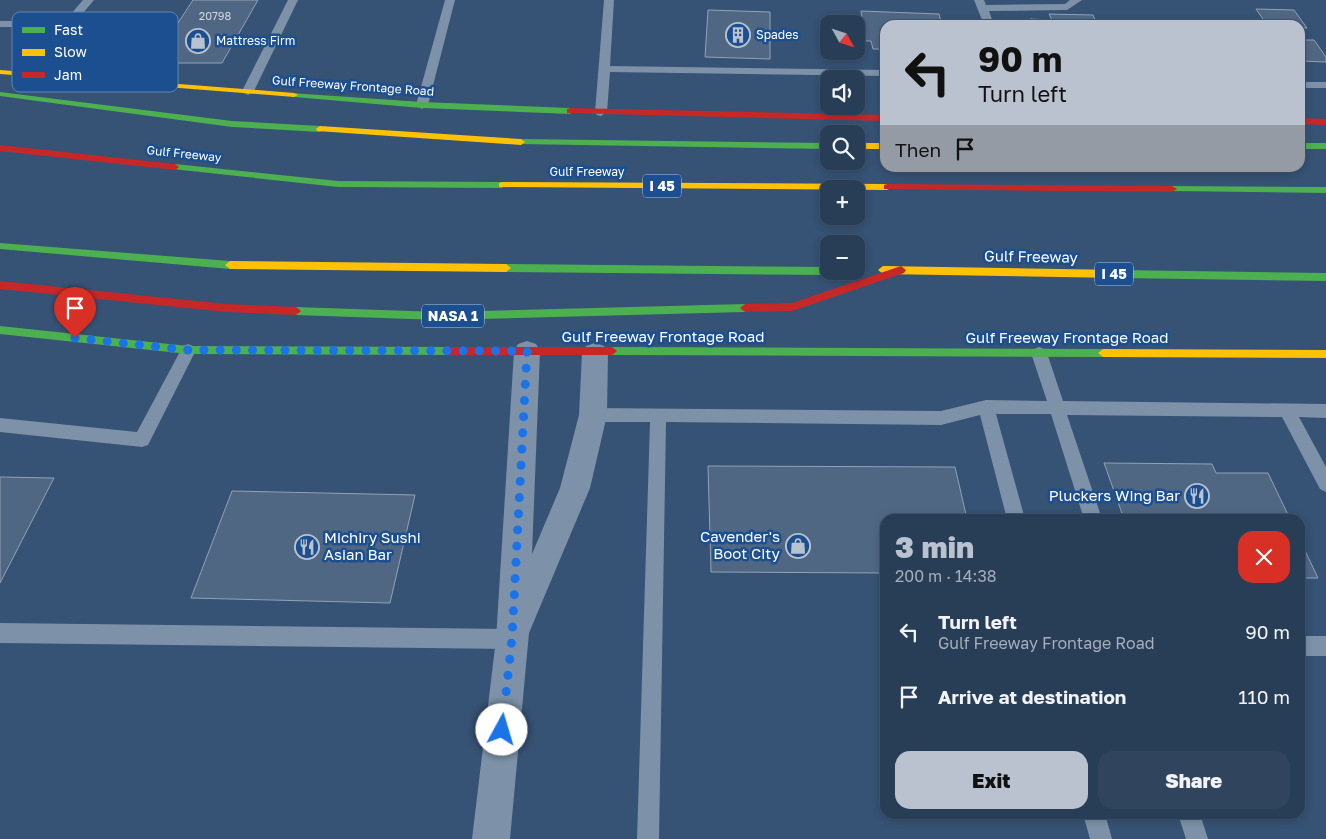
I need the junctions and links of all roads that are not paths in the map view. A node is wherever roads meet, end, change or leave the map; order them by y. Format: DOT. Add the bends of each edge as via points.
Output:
graph roads {
  1 [pos="89,0"];
  2 [pos="293,0"];
  3 [pos="450,0"];
  4 [pos="609,0"];
  5 [pos="1077,0"];
  6 [pos="981,4"];
  7 [pos="79,12"];
  8 [pos="987,20"];
  9 [pos="604,69"];
  10 [pos="880,73"];
  11 [pos="1305,85"];
  12 [pos="1326,85"];
  13 [pos="178,86"];
  14 [pos="248,92"];
  15 [pos="0,94"];
  16 [pos="422,105"];
  17 [pos="601,112"];
  18 [pos="880,118"];
  19 [pos="1305,122"];
  20 [pos="1326,122"];
  21 [pos="820,146"];
  22 [pos="865,146"];
  23 [pos="880,146"];
  24 [pos="1305,146"];
  25 [pos="1326,146"];
  26 [pos="0,148"];
  27 [pos="1326,190"];
  28 [pos="0,246"];
  29 [pos="865,270"];
  30 [pos="901,270"];
  31 [pos="820,271"];
  32 [pos="1326,277"];
  33 [pos="0,285"];
  34 [pos="0,330"];
  35 [pos="188,350"];
  36 [pos="527,351"];
  37 [pos="595,353"];
  38 [pos="1040,353"];
  39 [pos="1324,356"];
  40 [pos="986,407"];
  41 [pos="1057,409"];
  42 [pos="1287,411"];
  43 [pos="1326,411"];
  44 [pos="593,415"];
  45 [pos="658,415"];
  46 [pos="0,424"];
  47 [pos="1326,484"];
  48 [pos="1015,514"];
  49 [pos="1091,514"];
  50 [pos="0,633"];
  51 [pos="512,638"];
  52 [pos="1305,646"];
  53 [pos="1326,646"];
  54 [pos="1095,819"];
  55 [pos="1191,819"];
  56 [pos="491,839"];
  57 [pos="648,839"];
  58 [pos="1101,839"];
  59 [pos="1197,839"];
  1 -- 7 [label="lane"];
  2 -- 14 [label="lane"];
  3 -- 16 [label="lane"];
  4 -- 9 [label="lane"];
  5 -- 6 [label="lane" via="1067,7"];
  6 -- 8 [label="lane"];
  9 -- 10 [label="lane"];
  9 -- 17 [label="lane"];
  11 -- 12 [label="lane"];
  13 -- 14 [label="main road, Gulf Freeway Frontage Road"];
  14 -- 16 [label="main road, Gulf Freeway Frontage Road"];
  15 -- 21 [label="main road" via="232,124 523,142"];
  16 -- 17 [label="main road, Gulf Freeway Frontage Road"];
  17 -- 18 [label="main road, Gulf Freeway Frontage Road"];
  19 -- 20 [label="main road"];
  22 -- 23 [label="main road"];
  24 -- 25 [label="main road"];
  26 -- 27 [label="main road, Gulf Freeway / I 45" via="338,184"];
  28 -- 31 [label="main road" via="220,265"];
  29 -- 30 [label="main road, Gulf Freeway / I 45"];
  30 -- 32 [label="main road, Gulf Freeway / I 45"];
  30 -- 33 [label="main road, NASA 1" via="792,307 561,314 440,316 226,308"];
  34 -- 35 [label="main road, Gulf Freeway Frontage Road"];
  35 -- 36 [label="main road, Gulf Freeway Frontage Road"];
  35 -- 46 [label="lane" via="142,440"];
  36 -- 37 [label="main road, Gulf Freeway Frontage Road"];
  36 -- 51 [label="street"];
  37 -- 38 [label="main road, Gulf Freeway Frontage Road"];
  37 -- 44 [label="street"];
  38 -- 39 [label="main road, Gulf Freeway Frontage Road"];
  38 -- 41 [label="lane"];
  40 -- 41 [label="lane"];
  40 -- 45 [label="lane" via="941,418"];
  40 -- 48 [label="lane"];
  41 -- 42 [label="lane"];
  41 -- 49 [label="lane"];
  42 -- 43 [label="lane"];
  42 -- 47 [label="lane"];
  44 -- 45 [label="lane"];
  44 -- 51 [label="street" via="575,488"];
  45 -- 57 [label="lane"];
  50 -- 51 [label="lane"];
  51 -- 56 [label="street"];
  52 -- 53 [label="lane"];
  54 -- 58 [label="lane"];
  55 -- 59 [label="lane"];
}
